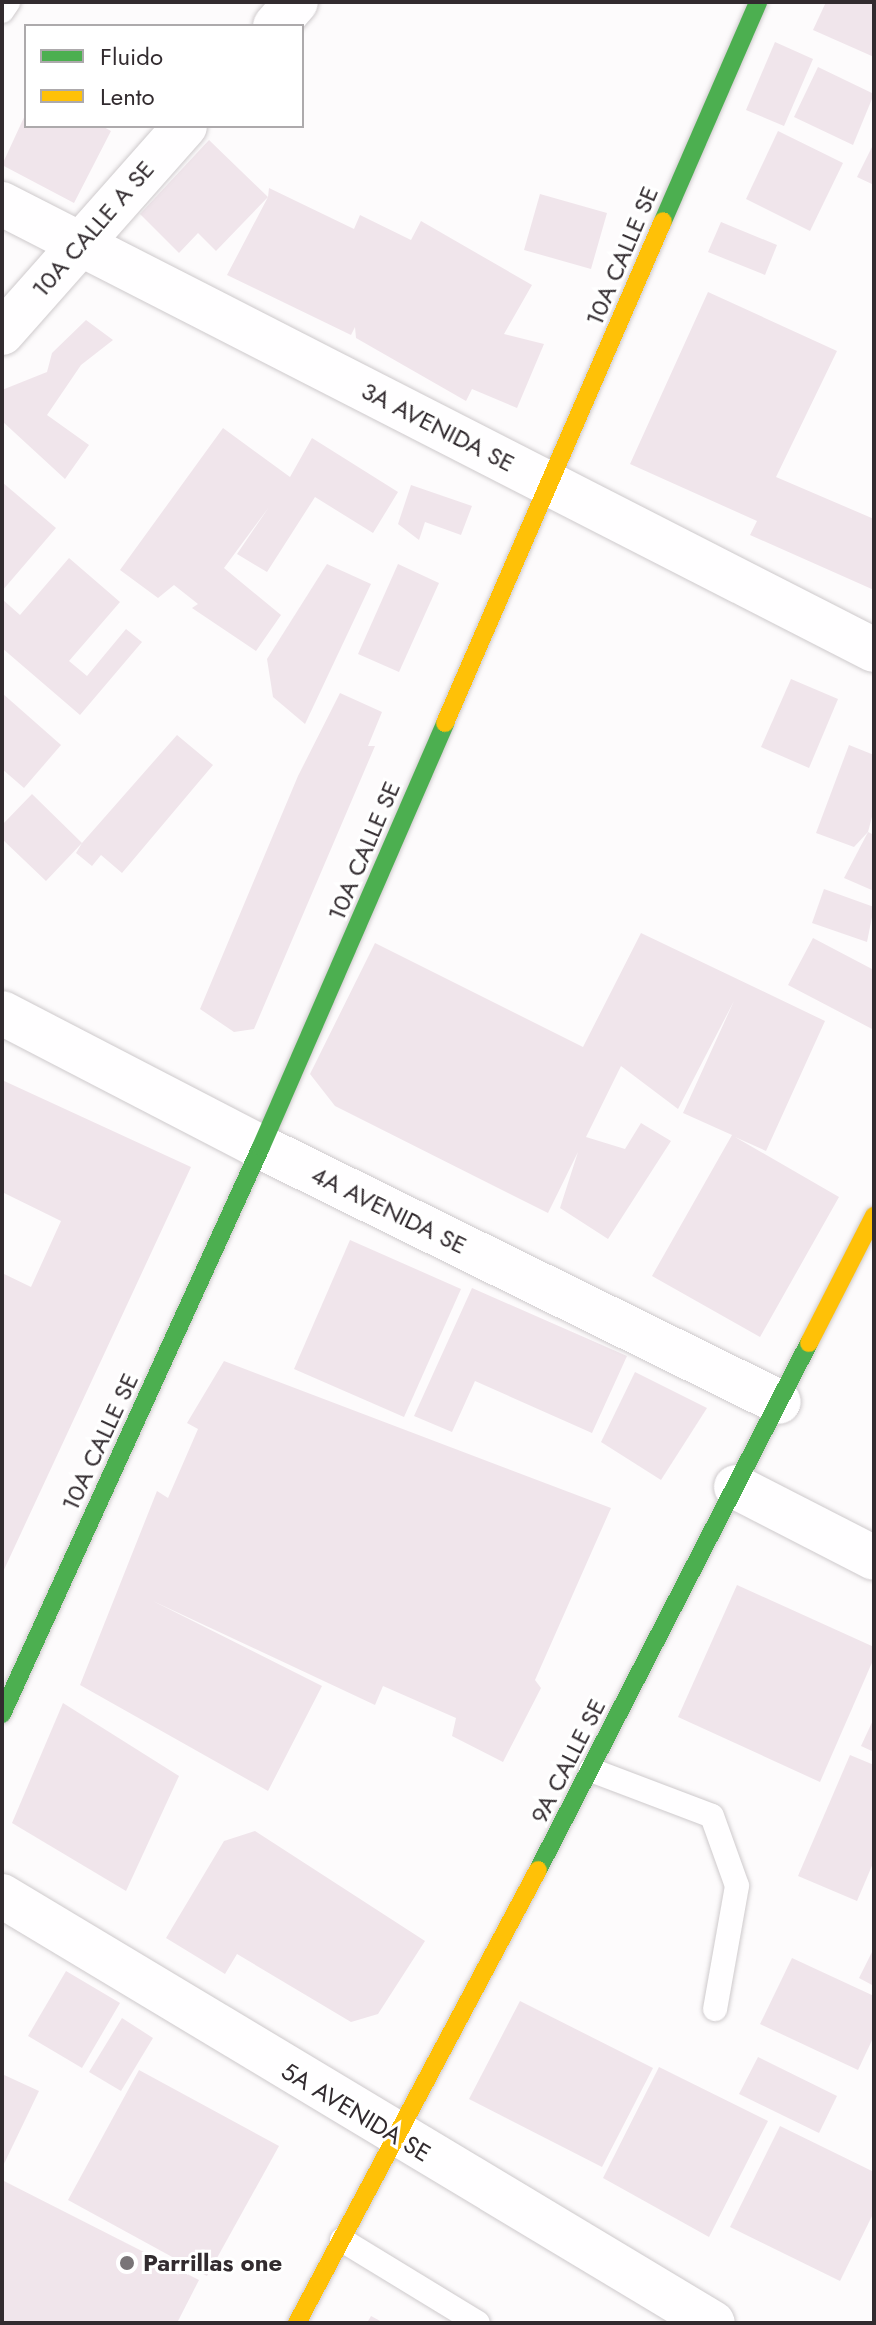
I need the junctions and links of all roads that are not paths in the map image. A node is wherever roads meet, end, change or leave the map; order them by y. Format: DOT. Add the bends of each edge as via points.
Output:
graph roads {
  1 [pos="8,2"];
  2 [pos="296,2"];
  3 [pos="758,2"];
  4 [pos="2,11"];
  5 [pos="277,24"];
  6 [pos="183,128"];
  7 [pos="2,204"];
  8 [pos="79,244"];
  9 [pos="2,333"];
  10 [pos="549,484"];
  11 [pos="874,650"];
  12 [pos="2,1013"];
  13 [pos="261,1147"];
  14 [pos="874,1216"];
  15 [pos="779,1402"];
  16 [pos="736,1487"];
  17 [pos="874,1558"];
  18 [pos="2,1714"];
  19 [pos="591,1770"];
  20 [pos="2,1896"];
  21 [pos="715,2009"];
  22 [pos="397,2138"];
  23 [pos="342,2240"];
  24 [pos="297,2323"];
  25 [pos="478,2323"];
  26 [pos="713,2323"];
  1 -- 4 [label="lane"];
  2 -- 5 [label="street"];
  3 -- 10 [label="street, 10A CALLE SE"];
  6 -- 8 [label="street, 10A CALLE A SE"];
  7 -- 8 [label="street, 3A AVENIDA SE"];
  8 -- 9 [label="street, 10A CALLE A SE"];
  8 -- 10 [label="street, 3A AVENIDA SE"];
  10 -- 11 [label="street, 3A AVENIDA SE"];
  10 -- 13 [label="street, 10A CALLE SE"];
  12 -- 13 [label="street, 4A AVENIDA SE"];
  13 -- 15 [label="street, 4A AVENIDA SE"];
  13 -- 18 [label="street, 10A CALLE SE"];
  14 -- 15 [label="street, 9A CALLE SE"];
  15 -- 16 [label="street, 9A CALLE SE"];
  16 -- 17 [label="street"];
  16 -- 19 [label="street, 9A CALLE SE"];
  19 -- 21 [label="lane" via="712,1816 737,1886"];
  19 -- 22 [label="street, 9A CALLE SE"];
  20 -- 22 [label="street, 5A AVENIDA SE"];
  22 -- 23 [label="street, 9A CALLE SE"];
  22 -- 26 [label="street, 5A AVENIDA SE"];
  23 -- 24 [label="street, 9A CALLE SE"];
  23 -- 25 [label="lane"];
}
